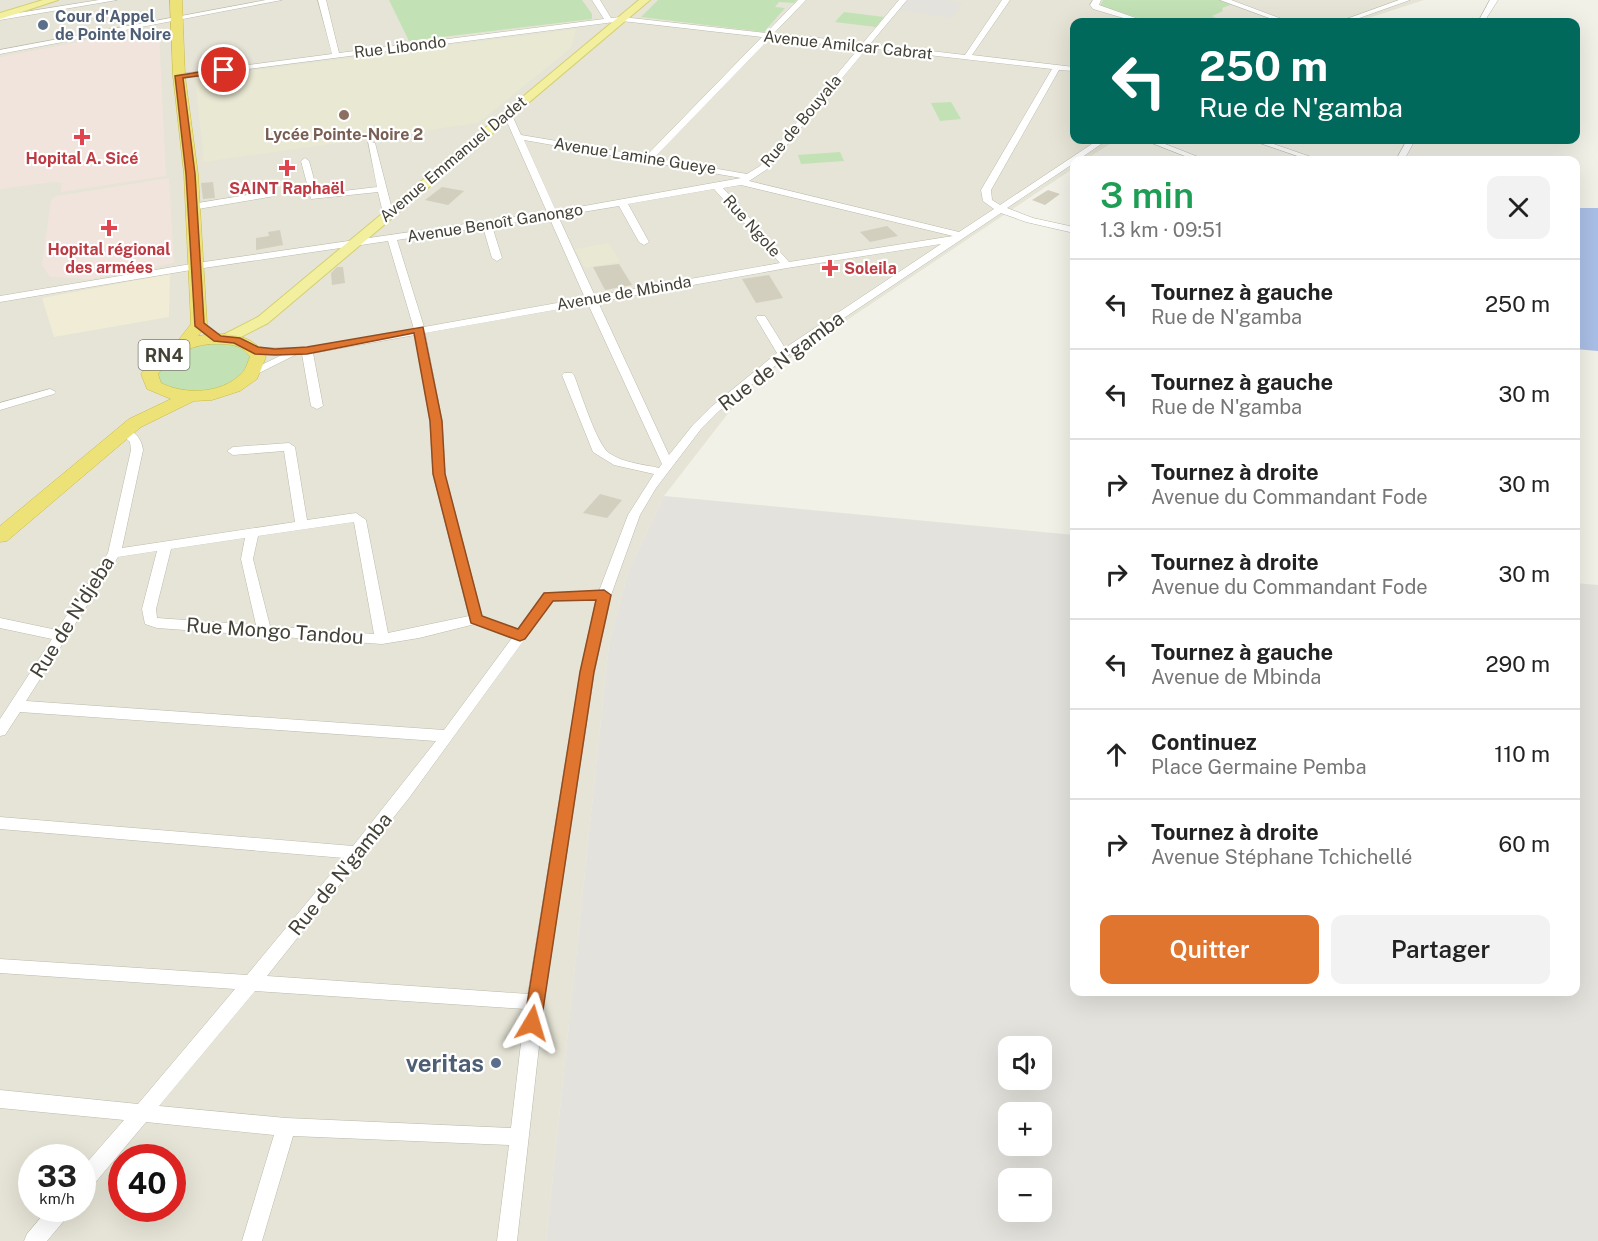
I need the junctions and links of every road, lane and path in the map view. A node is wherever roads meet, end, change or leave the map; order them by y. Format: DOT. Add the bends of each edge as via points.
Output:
graph roads {
  1 [pos="46,0"];
  2 [pos="53,0"];
  3 [pos="113,0"];
  4 [pos="176,0"];
  5 [pos="278,0"];
  6 [pos="322,0"];
  7 [pos="596,0"];
  8 [pos="645,0"];
  9 [pos="802,0"];
  10 [pos="903,0"];
  11 [pos="1006,0"];
  12 [pos="1224,0"];
  13 [pos="1406,0"];
  14 [pos="1494,0"];
  15 [pos="1097,3"];
  16 [pos="0,16"];
  17 [pos="1133,18"];
  18 [pos="1275,18"];
  19 [pos="1354,18"];
  20 [pos="1483,18"];
  21 [pos="177,19"];
  22 [pos="622,19"];
  23 [pos="609,21"];
  24 [pos="766,36"];
  25 [pos="863,46"];
  26 [pos="0,52"];
  27 [pos="336,55"];
  28 [pos="967,57"];
  29 [pos="1057,67"];
  30 [pos="1070,68"];
  31 [pos="179,76"];
  32 [pos="508,114"];
  33 [pos="520,137"];
  34 [pos="370,143"];
  35 [pos="1097,144"];
  36 [pos="1159,144"];
  37 [pos="1267,144"];
  38 [pos="1079,156"];
  39 [pos="1191,156"];
  40 [pos="1304,156"];
  41 [pos="648,159"];
  42 [pos="304,161"];
  43 [pos="1070,162"];
  44 [pos="745,179"];
  45 [pos="717,187"];
  46 [pos="381,189"];
  47 [pos="272,194"];
  48 [pos="622,202"];
  49 [pos="192,207"];
  50 [pos="1001,208"];
  51 [pos="388,213"];
  52 [pos="554,214"];
  53 [pos="487,224"];
  54 [pos="1070,229"];
  55 [pos="958,237"];
  56 [pos="392,239"];
  57 [pos="644,242"];
  58 [pos="351,244"];
  59 [pos="497,258"];
  60 [pos="787,265"];
  61 [pos="197,266"];
  62 [pos="0,299"];
  63 [pos="592,299"];
  64 [pos="761,318"];
  65 [pos="263,320"];
  66 [pos="199,324"];
  67 [pos="419,329"];
  68 [pos="222,339"];
  69 [pos="182,346"];
  70 [pos="254,349"];
  71 [pos="302,351"];
  72 [pos="783,354"];
  73 [pos="255,370"];
  74 [pos="568,375"];
  75 [pos="150,382"];
  76 [pos="50,392"];
  77 [pos="188,397"];
  78 [pos="317,406"];
  79 [pos="0,407"];
  80 [pos="130,427"];
  81 [pos="233,451"];
  82 [pos="665,468"];
  83 [pos="302,525"];
  84 [pos="252,534"];
  85 [pos="0,536"];
  86 [pos="165,546"];
  87 [pos="114,554"];
  88 [pos="604,595"];
  89 [pos="476,619"];
  90 [pos="0,623"];
  91 [pos="264,631"];
  92 [pos="61,636"];
  93 [pos="520,636"];
  94 [pos="382,639"];
  95 [pos="16,706"];
  96 [pos="0,731"];
  97 [pos="448,736"];
  98 [pos="0,823"];
  99 [pos="357,854"];
  100 [pos="0,966"];
  101 [pos="252,983"];
  102 [pos="535,1002"];
  103 [pos="0,1099"];
  104 [pos="142,1113"];
  105 [pos="286,1127"];
  106 [pos="519,1137"];
  107 [pos="96,1167"];
  108 [pos="50,1222"];
  109 [pos="34,1241"];
  110 [pos="252,1241"];
  111 [pos="507,1241"];
  1 -- 16 [label="main road"];
  2 -- 16 [label="main road"];
  3 -- 16 [label="street"];
  4 -- 21 [label="highway, RN4"];
  5 -- 21 [label="street"];
  6 -- 27 [label="street"];
  7 -- 23 [label="street"];
  8 -- 22 [label="main road, Avenue Emmanuel Dadet"];
  9 -- 24 [label="street"];
  10 -- 25 [label="street, Rue de Bouyala"];
  11 -- 28 [label="street"];
  12 -- 18 [label="street"];
  13 -- 19 [label="street"];
  14 -- 20 [label="street"];
  15 -- 17 [label="street"];
  21 -- 26 [label="street"];
  21 -- 31 [label="highway, RN4"];
  22 -- 23 [label="street, Rue Libondo"];
  22 -- 24 [label="street, Avenue Amilcar Cabrat"];
  22 -- 32 [label="main road, Avenue Emmanuel Dadet"];
  23 -- 27 [label="street, Rue Libondo"];
  24 -- 25 [label="street, Avenue Amilcar Cabrat"];
  24 -- 41 [label="street"];
  25 -- 28 [label="street, Avenue Amilcar Cabrat"];
  25 -- 44 [label="street, Rue de Bouyala" via="768,162"];
  27 -- 31 [label="street, Rue Libondo"];
  28 -- 29 [label="street, Avenue Amilcar Cabrat"];
  29 -- 30 [label="street, Avenue Amilcar Cabrat"];
  29 -- 50 [label="street" via="986,190 988,201"];
  31 -- 49 [label="highway, RN4"];
  32 -- 33 [label="street"];
  32 -- 51 [label="main road, Avenue Emmanuel Dadet"];
  33 -- 41 [label="street, Avenue Lamine Gueye"];
  33 -- 52 [label="street"];
  34 -- 46 [label="street"];
  35 -- 38 [label="street, Rue de N'gamba"];
  36 -- 39 [label="street"];
  37 -- 40 [label="street"];
  41 -- 44 [label="street, Avenue Lamine Gueye"];
  42 -- 46 [label="street" via="314,197"];
  43 -- 50 [label="street, Rue de N'gamba"];
  44 -- 45 [label="street, Avenue Benoît Ganongo"];
  44 -- 55 [label="street, Avenue Lamine Gueye"];
  45 -- 48 [label="street, Avenue Benoît Ganongo"];
  45 -- 60 [label="street, Rue Ngole"];
  46 -- 51 [label="street"];
  47 -- 49 [label="street"];
  48 -- 52 [label="street, Avenue Benoît Ganongo"];
  48 -- 57 [label="street"];
  49 -- 61 [label="highway, RN4"];
  50 -- 54 [label="street"];
  50 -- 55 [label="street, Rue de N'gamba"];
  51 -- 58 [label="main road, Avenue Emmanuel Dadet"];
  52 -- 53 [label="street, Avenue Benoît Ganongo"];
  52 -- 63 [label="street"];
  53 -- 56 [label="street, Avenue Benoît Ganongo"];
  53 -- 59 [label="street"];
  55 -- 60 [label="street, Avenue de Mbinda"];
  55 -- 72 [label="street, Rue de N'gamba"];
  56 -- 58 [label="street, Avenue Benoît Ganongo"];
  56 -- 67 [label="street"];
  58 -- 61 [label="street, Avenue Benoît Ganongo"];
  58 -- 65 [label="main road, Avenue Emmanuel Dadet"];
  60 -- 63 [label="street, Avenue de Mbinda"];
  61 -- 62 [label="street, Avenue Benoît Ganongo"];
  61 -- 66 [label="highway, RN4"];
  63 -- 67 [label="street, Avenue de Mbinda"];
  63 -- 82 [label="street"];
  64 -- 72 [label="street"];
  65 -- 68 [label="main road, Avenue Emmanuel Dadet"];
  65 -- 70 [label="main road, Avenue Emmanuel Dadet" via="255,333"];
  66 -- 68 [label="highway, RN4"];
  66 -- 69 [label="highway, RN4"];
  67 -- 71 [label="street, Avenue de Mbinda"];
  67 -- 89 [label="street" via="436,421 439,474"];
  68 -- 69 [label="highway, RN4"];
  68 -- 70 [label="highway, RN4" via="245,343"];
  69 -- 75 [label="highway, RN4" via="156,363 150,372"];
  70 -- 71 [label="street, Avenue de Mbinda"];
  70 -- 73 [label="highway" via="258,357"];
  71 -- 73 [label="street, Avenue de Mbinda"];
  71 -- 78 [label="street"];
  72 -- 82 [label="street, Rue de N'gamba" via="715,409"];
  73 -- 77 [label="highway, RN4" via="228,389"];
  74 -- 82 [label="street" via="602,455 625,464"];
  75 -- 77 [label="highway, RN4" via="164,393"];
  75 -- 80 [label="highway, RN4"];
  76 -- 79 [label="street"];
  77 -- 80 [label="highway, RN4"];
  80 -- 85 [label="highway, RN4"];
  80 -- 87 [label="street, Rue de N'djeba" via="137,450"];
  81 -- 83 [label="street" via="289,447"];
  82 -- 88 [label="street, Rue de N'gamba" via="634,515"];
  83 -- 84 [label="street"];
  83 -- 94 [label="street" via="350,517 360,520"];
  84 -- 86 [label="street"];
  84 -- 91 [label="street" via="247,559"];
  86 -- 87 [label="street"];
  86 -- 91 [label="street, Rue Mongo Tandou" via="149,609 150,621"];
  87 -- 92 [label="street, Rue de N'djeba"];
  88 -- 93 [label="street, Rue de N'gamba" via="549,596"];
  88 -- 102 [label="street, Rue de N'gamba" via="587,672"];
  89 -- 93 [label="street"];
  89 -- 94 [label="street, Rue Mongo Tandou"];
  90 -- 92 [label="street"];
  91 -- 94 [label="street, Rue Mongo Tandou"];
  92 -- 95 [label="street, Rue de N'djeba"];
  93 -- 97 [label="street, Rue de N'gamba"];
  95 -- 96 [label="street, Rue de N'djeba"];
  95 -- 97 [label="street"];
  97 -- 99 [label="street, Rue de N'gamba"];
  98 -- 99 [label="street"];
  99 -- 101 [label="street, Rue de N'gamba"];
  100 -- 101 [label="street"];
  101 -- 102 [label="street"];
  101 -- 104 [label="street, Rue de N'gamba"];
  102 -- 106 [label="street, Rue de N'gamba"];
  103 -- 104 [label="street"];
  104 -- 105 [label="street"];
  104 -- 107 [label="street, Rue de N'gamba"];
  105 -- 106 [label="street"];
  105 -- 110 [label="street"];
  106 -- 111 [label="street, Rue de N'gamba"];
  108 -- 109 [label="street"];
}
